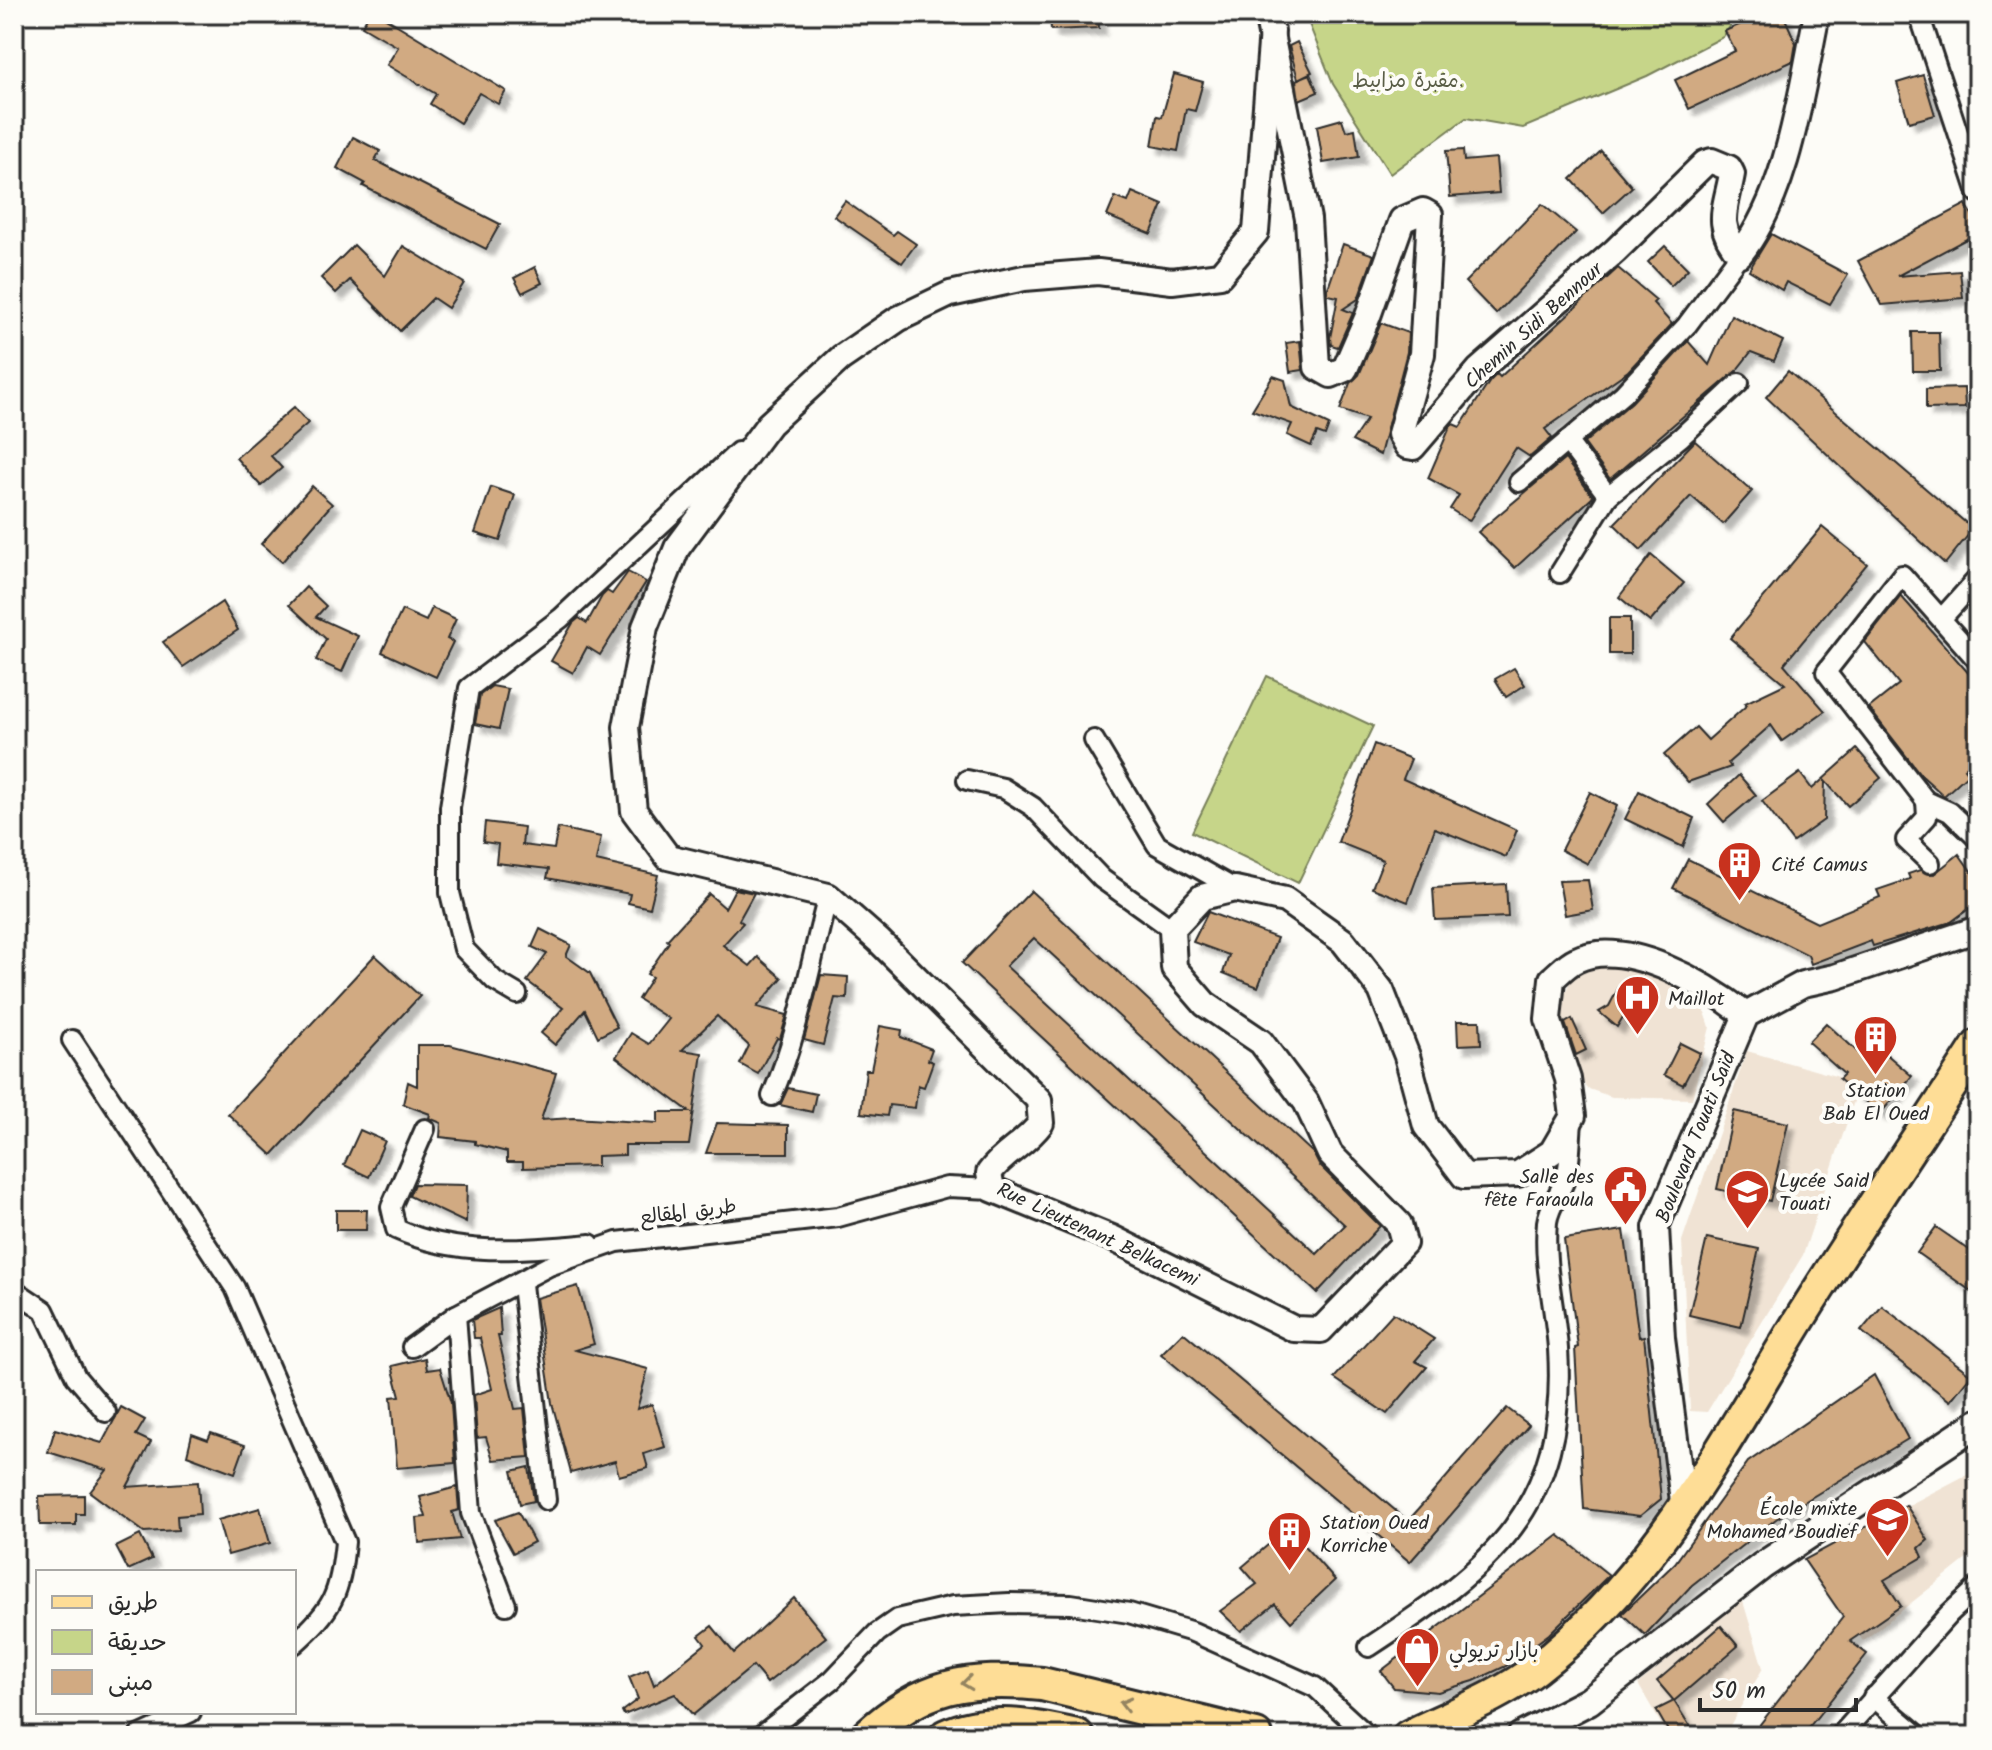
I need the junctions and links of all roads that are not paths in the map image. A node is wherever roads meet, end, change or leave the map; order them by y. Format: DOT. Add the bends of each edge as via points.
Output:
graph roads {
  1 [pos="1817,14"];
  2 [pos="1919,14"];
  3 [pos="1270,22"];
  4 [pos="1978,193"];
  5 [pos="1740,254"];
  6 [pos="1739,383"];
  7 [pos="769,424"];
  8 [pos="1567,441"];
  9 [pos="1519,482"];
  10 [pos="1608,496"];
  11 [pos="1560,573"];
  12 [pos="1978,578"];
  13 [pos="1942,618"];
  14 [pos="1978,661"];
  15 [pos="1094,740"];
  16 [pos="967,780"];
  17 [pos="1926,801"];
  18 [pos="1978,839"];
  19 [pos="1930,863"];
  20 [pos="1235,889"];
  21 [pos="828,896"];
  22 [pos="1172,929"];
  23 [pos="1978,929"];
  24 [pos="517,994"];
  25 [pos="1746,1015"];
  26 [pos="72,1040"];
  27 [pos="1978,1045"];
  28 [pos="772,1096"];
  29 [pos="1573,1116"];
  30 [pos="425,1129"];
  31 [pos="992,1189"];
  32 [pos="617,1242"];
  33 [pos="522,1284"];
  34 [pos="14,1290"];
  35 [pos="456,1315"];
  36 [pos="412,1347"];
  37 [pos="106,1412"];
  38 [pos="1974,1431"];
  39 [pos="546,1500"];
  40 [pos="1684,1509"];
  41 [pos="1978,1587"];
  42 [pos="506,1605"];
  43 [pos="296,1642"];
  44 [pos="1369,1647"];
  45 [pos="1873,1697"];
  46 [pos="187,1714"];
  47 [pos="139,1736"];
  48 [pos="760,1736"];
  49 [pos="867,1736"];
  50 [pos="946,1736"];
  51 [pos="1077,1736"];
  52 [pos="1256,1736"];
  53 [pos="1368,1736"];
  54 [pos="1408,1736"];
  55 [pos="1521,1736"];
  56 [pos="1840,1736"];
  57 [pos="1919,1736"];
  1 -- 5 [label="street" via="1790,146 1754,236"];
  2 -- 4 [label="street"];
  3 -- 5 [label="street, Chemin Sidi Bennour" via="1308,219 1317,367 1331,375 1345,369 1402,220 1423,211 1430,215 1422,354 1400,434 1407,446 1413,447 1479,370 1712,161 1732,174 1723,227 1724,237"];
  3 -- 7 [label="street, Rue Lieutenant Belkacemi" via="1256,232 1220,275 1172,281 1098,272 1024,278 950,294 898,319 841,358"];
  5 -- 8 [label="street" via="1687,325 1623,394"];
  6 -- 10 [label="street"];
  7 -- 21 [label="street, Rue Lieutenant Belkacemi" via="677,548 645,627 626,727 634,811 668,857"];
  7 -- 24 [label="street" via="561,618 469,688 450,807 450,893 464,949 495,981"];
  8 -- 9 [label="street"];
  8 -- 10 [label="street"];
  10 -- 11 [label="street"];
  12 -- 13 [label="street"];
  13 -- 14 [label="street"];
  13 -- 17 [label="street" via="1902,575 1826,672"];
  15 -- 20 [label="street" via="1157,845"];
  16 -- 22 [label="street" via="1003,788 1033,807 1102,879"];
  17 -- 18 [label="street" via="1950,812"];
  17 -- 19 [label="street" via="1927,817 1906,840"];
  20 -- 22 [label="street" via="1202,897"];
  20 -- 29 [label="street" via="1285,900 1343,941 1381,990 1426,1126 1464,1176 1518,1174 1552,1152"];
  21 -- 28 [label="street" via="793,1046"];
  21 -- 31 [label="street, Rue Lieutenant Belkacemi" via="1039,1100 1041,1123 1027,1143 1000,1157 989,1173"];
  22 -- 31 [label="street, Rue Lieutenant Belkacemi" via="1174,968 1205,1004 1261,1042 1306,1102 1330,1154 1399,1224 1404,1243 1321,1330 1307,1332 1112,1238"];
  23 -- 25 [label="street" via="1803,984"];
  25 -- 29 [label="street" via="1714,990 1631,955 1574,960 1552,979 1548,1019 1568,1079"];
  25 -- 40 [label="street, Boulevard Touati Saïd" via="1656,1227 1662,1338"];
  26 -- 43 [label="street" via="235,1288 345,1542 341,1580 325,1616"];
  27 -- 40 [label="main road"];
  29 -- 44 [label="street" via="1567,1176 1547,1218 1546,1272 1558,1346 1559,1393 1555,1432 1536,1495 1502,1544 1430,1607"];
  30 -- 32 [label="street" via="391,1207 396,1229 417,1239 506,1252"];
  31 -- 32 [label="street, طريق المقالع" via="947,1187 838,1217"];
  32 -- 33 [label="street, طريق المقالع" via="549,1266"];
  33 -- 35 [label="street, طريق المقالع"];
  33 -- 39 [label="street"];
  34 -- 37 [label="street" via="44,1310 76,1377"];
  35 -- 36 [label="street, طريق المقالع"];
  35 -- 42 [label="street" via="471,1513"];
  38 -- 55 [label="main road" via="1854,1502 1728,1590 1589,1701"];
  40 -- 54 [label="main road" via="1634,1578 1537,1668"];
  41 -- 45 [label="street"];
  45 -- 56 [label="street"];
  45 -- 57 [label="street"];
  46 -- 47 [label="street"];
  48 -- 53 [label="street" via="832,1680 897,1619 953,1606 1024,1603 1129,1613 1193,1632 1315,1687"];
  52 -- 49 [label="highway, one-way" via="1042,1684 1008,1681 975,1681 929,1692"];
  50 -- 51 [label="highway" via="990,1725"];
}
